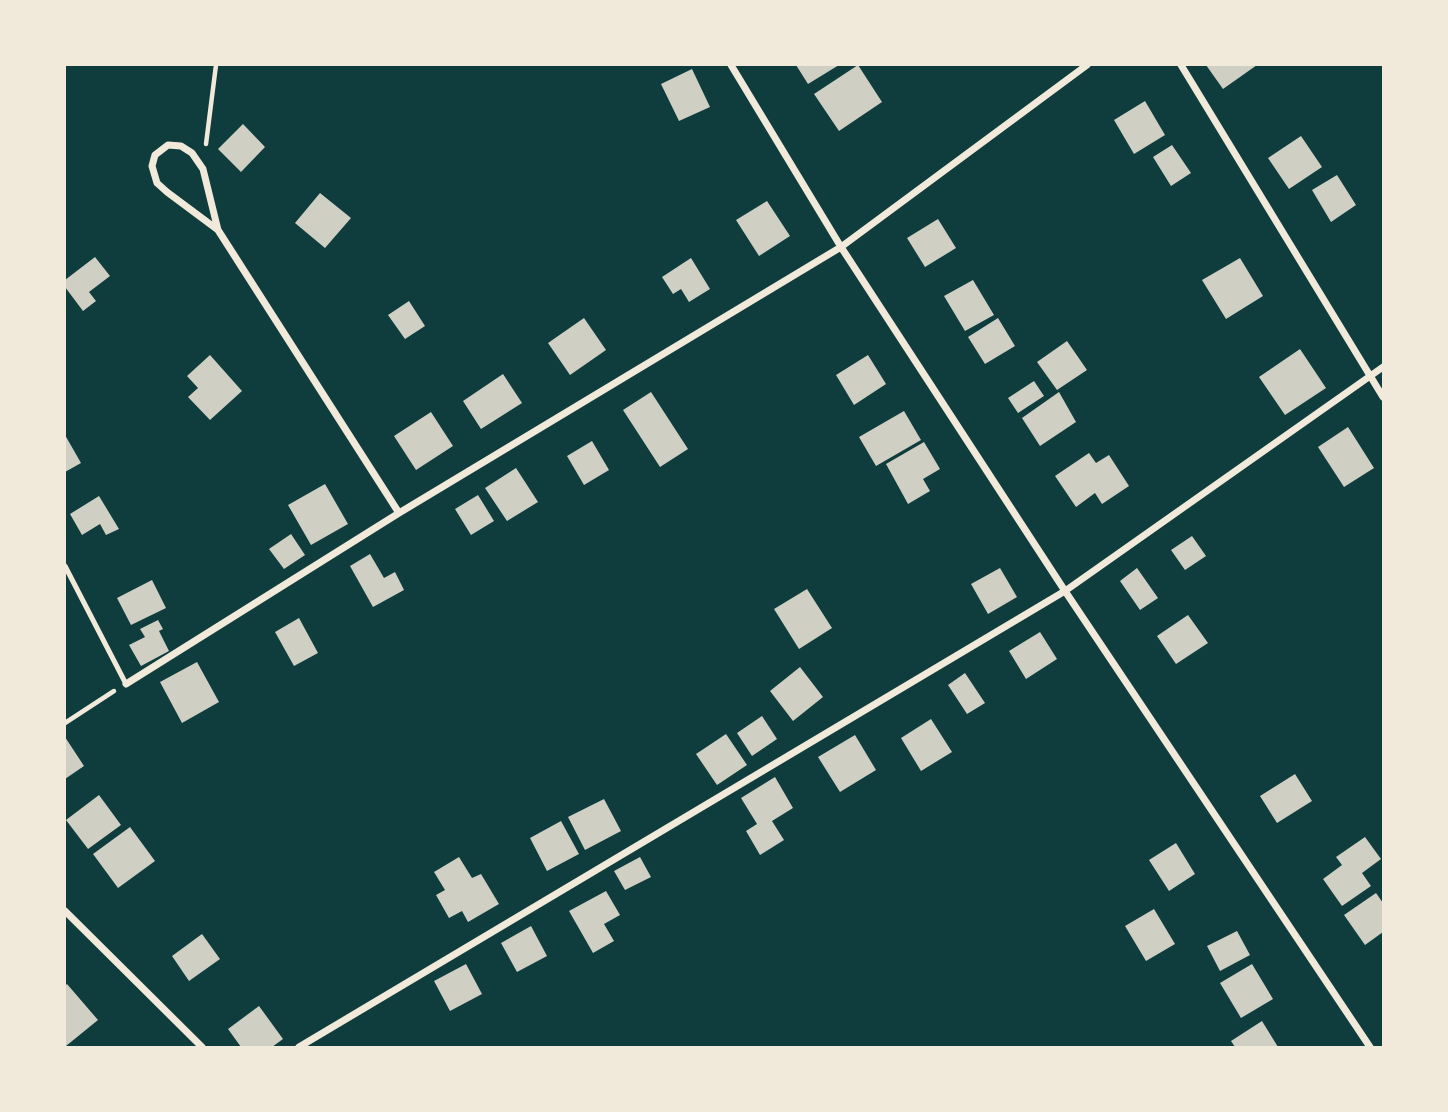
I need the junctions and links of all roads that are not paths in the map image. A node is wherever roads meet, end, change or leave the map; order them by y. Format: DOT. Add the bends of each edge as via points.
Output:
graph roads {
  1 [pos="730,65"];
  2 [pos="1087,65"];
  3 [pos="1181,65"];
  4 [pos="218,230"];
  5 [pos="841,247"];
  6 [pos="1383,368"];
  7 [pos="1369,376"];
  8 [pos="1383,397"];
  9 [pos="400,513"];
  10 [pos="65,566"];
  11 [pos="1065,591"];
  12 [pos="126,684"];
  13 [pos="65,911"];
  14 [pos="202,1047"];
  15 [pos="299,1047"];
  16 [pos="1370,1047"];
  1 -- 5 [label="street"];
  2 -- 5 [label="street"];
  3 -- 7 [label="street"];
  4 -- 4 [label="street" via="203,169 192,153 168,145 155,155 152,166 157,183"];
  4 -- 9 [label="street"];
  5 -- 9 [label="street"];
  5 -- 11 [label="street"];
  6 -- 7 [label="street"];
  7 -- 8 [label="street"];
  7 -- 11 [label="street"];
  9 -- 12 [label="street"];
  10 -- 12 [label="lane"];
  11 -- 15 [label="street"];
  11 -- 16 [label="street"];
  13 -- 14 [label="street"];
}
